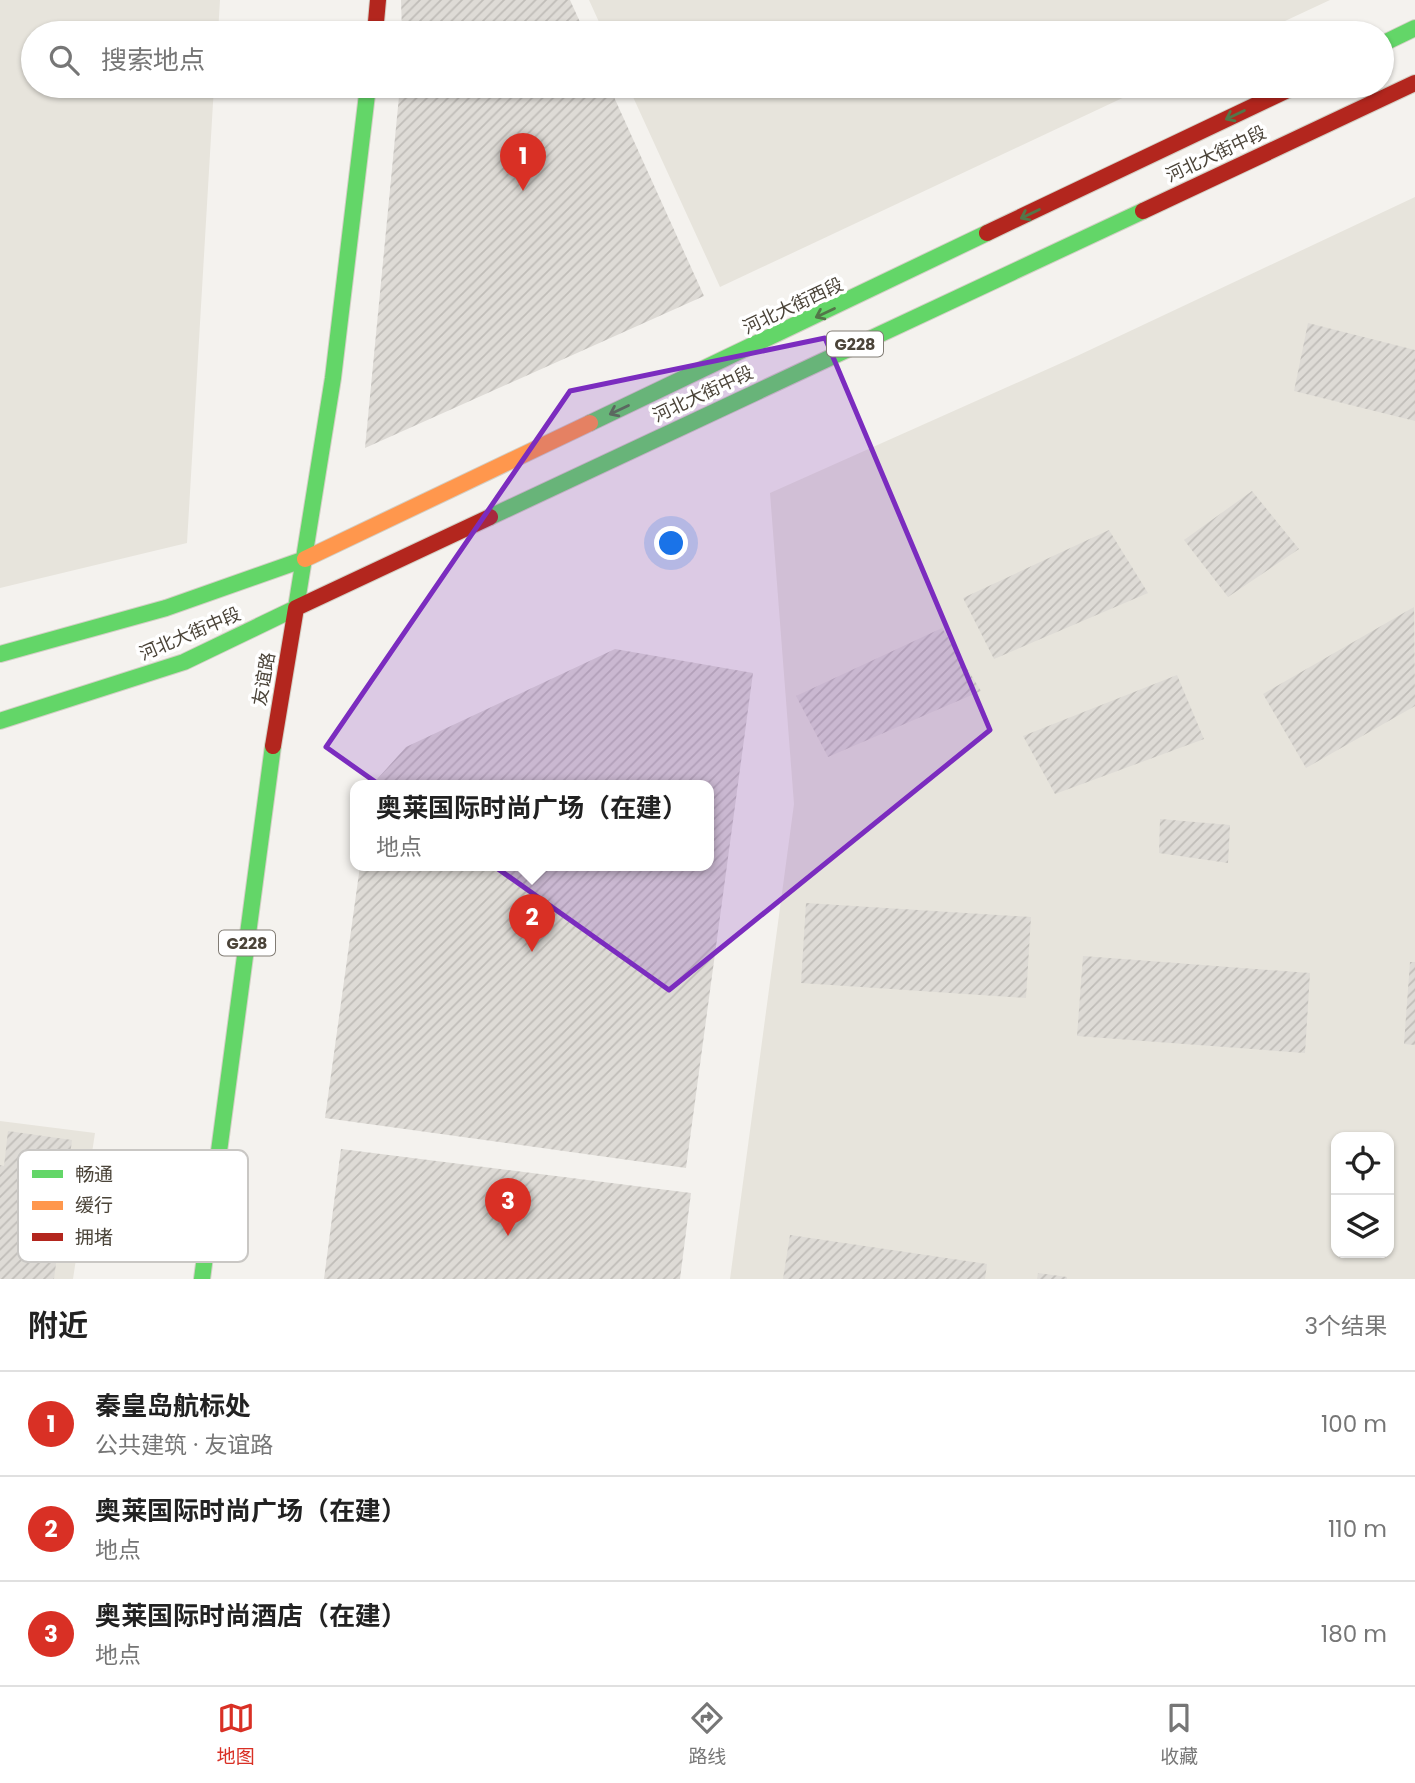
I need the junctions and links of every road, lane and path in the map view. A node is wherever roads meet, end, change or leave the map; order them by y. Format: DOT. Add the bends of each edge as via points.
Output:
graph roads {
  1 [pos="379,0"];
  2 [pos="376,21"];
  3 [pos="1415,28"];
  4 [pos="1394,38"];
  5 [pos="1415,83"];
  6 [pos="1394,93"];
  7 [pos="367,98"];
  8 [pos="1271,98"];
  9 [pos="1383,98"];
  10 [pos="305,559"];
  11 [pos="296,608"];
  12 [pos="0,654"];
  13 [pos="0,721"];
  14 [pos="219,1150"];
  1 -- 2 [label="main road"];
  3 -- 4 [label="main road"];
  5 -- 6 [label="main road, 河北大街中段 / G228"];
  7 -- 10 [label="main road, 友谊路" via="334,378"];
  8 -- 10 [label="main road, 河北大街西段 / G228, one-way"];
  9 -- 11 [label="main road, 河北大街中段 / G228"];
  10 -- 11 [label="main road, 友谊路"];
  10 -- 12 [label="main road, 河北大街西段" via="166,608"];
  11 -- 13 [label="main road, 河北大街中段" via="184,662"];
  11 -- 14 [label="main road, 友谊路 / G228"];
}
